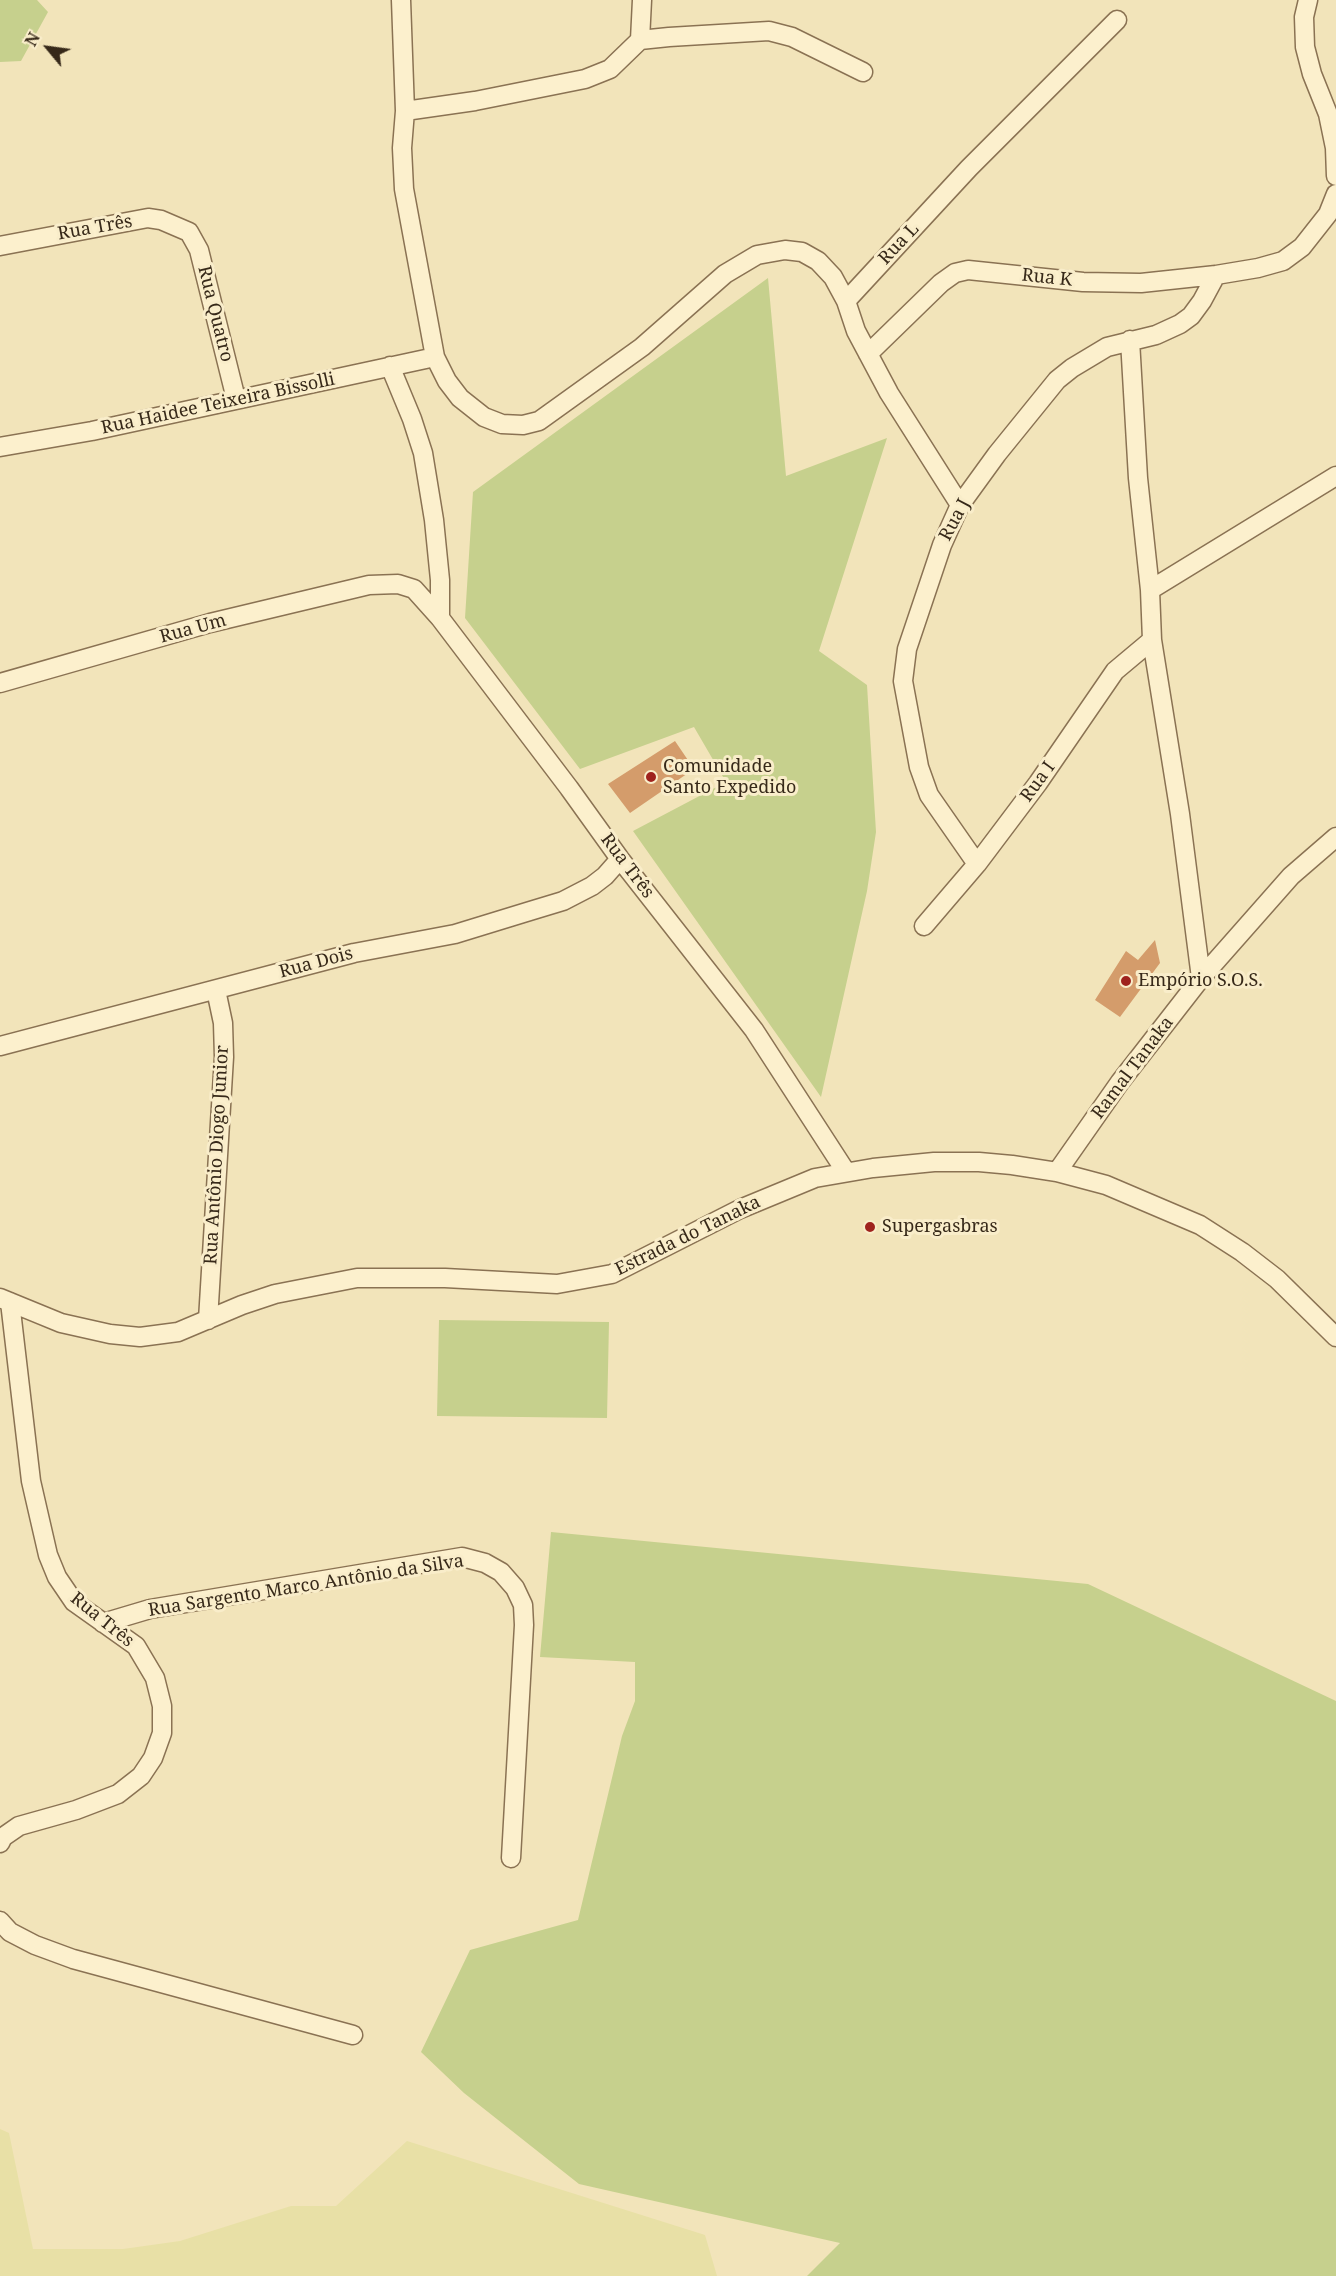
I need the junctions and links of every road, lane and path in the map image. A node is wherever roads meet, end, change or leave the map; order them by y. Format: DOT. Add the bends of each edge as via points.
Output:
graph roads {
  1 [pos="401,0"];
  2 [pos="642,0"];
  3 [pos="1308,0"];
  4 [pos="1117,20"];
  5 [pos="640,40"];
  6 [pos="863,72"];
  7 [pos="405,111"];
  8 [pos="1336,176"];
  9 [pos="1336,194"];
  10 [pos="189,232"];
  11 [pos="0,246"];
  12 [pos="1216,275"];
  13 [pos="846,301"];
  14 [pos="1130,340"];
  15 [pos="868,354"];
  16 [pos="435,357"];
  17 [pos="390,366"];
  18 [pos="236,399"];
  19 [pos="0,447"];
  20 [pos="1336,476"];
  21 [pos="960,505"];
  22 [pos="388,584"];
  23 [pos="1150,590"];
  24 [pos="441,618"];
  25 [pos="1152,640"];
  26 [pos="0,683"];
  27 [pos="1336,837"];
  28 [pos="620,859"];
  29 [pos="977,864"];
  30 [pos="924,926"];
  31 [pos="1201,978"];
  32 [pos="216,990"];
  33 [pos="0,1046"];
  34 [pos="846,1172"];
  35 [pos="1057,1172"];
  36 [pos="5,1300"];
  37 [pos="208,1320"];
  38 [pos="1336,1337"];
  39 [pos="103,1623"];
  40 [pos="0,1843"];
  41 [pos="511,1858"];
  42 [pos="0,1921"];
  43 [pos="353,2035"];
  1 -- 7 [label="street"];
  2 -- 5 [label="street"];
  3 -- 8 [label="street" via="1305,48 1328,114"];
  4 -- 13 [label="street, Rua L" via="969,168"];
  5 -- 6 [label="street" via="770,30"];
  5 -- 7 [label="street" via="610,69 585,79"];
  7 -- 16 [label="street" via="404,189"];
  9 -- 12 [label="street, Rua K" via="1328,214 1302,248 1283,261"];
  10 -- 11 [label="street, Rua Três" via="148,218"];
  10 -- 18 [label="street, Rua Quatro" via="199,250"];
  12 -- 14 [label="street, Rua J" via="1191,316 1170,330"];
  12 -- 15 [label="street, Rua K" via="1141,283 1083,282 968,270 947,277"];
  13 -- 15 [label="street"];
  13 -- 16 [label="street" via="833,277 818,261 802,252 785,250 757,255 725,274 642,347 567,403 539,422 523,425 484,417 460,398"];
  14 -- 21 [label="street, Rua J" via="1107,347 1058,380"];
  14 -- 23 [label="street" via="1138,478"];
  15 -- 21 [label="street"];
  16 -- 17 [label="street, Rua Haidee Teixeira Bissolli"];
  17 -- 18 [label="street, Rua Haidee Teixeira Bissolli"];
  17 -- 24 [label="street" via="423,453 434,520"];
  18 -- 19 [label="street, Rua Haidee Teixeira Bissolli"];
  20 -- 23 [label="street"];
  21 -- 29 [label="street, Rua J" via="918,611 903,681 919,767 929,795"];
  22 -- 24 [label="street, Rua Três" via="414,589"];
  22 -- 26 [label="street, Rua Um" via="369,585 210,623"];
  23 -- 25 [label="street"];
  24 -- 28 [label="street, Rua Três"];
  25 -- 29 [label="street, Rua I" via="1115,671"];
  25 -- 31 [label="street"];
  27 -- 31 [label="street, Ramal Tanaka" via="1291,876"];
  28 -- 32 [label="street, Rua Dois" via="599,881 563,901 455,933 354,953"];
  28 -- 34 [label="street, Rua Três" via="754,1030"];
  29 -- 30 [label="street, Rua I"];
  31 -- 35 [label="street, Ramal Tanaka" via="1120,1082"];
  32 -- 33 [label="street, Rua Dois"];
  32 -- 37 [label="street, Rua Antônio Diogo Junior" via="223,1023 224,1057"];
  34 -- 35 [label="street, Estrada do Tanaka" via="934,1162 1001,1164"];
  34 -- 37 [label="street, Estrada do Tanaka" via="814,1178 749,1204 612,1274 557,1284 357,1278 275,1294"];
  35 -- 38 [label="street, Estrada do Tanaka" via="1106,1185 1200,1226 1242,1251 1277,1279"];
  36 -- 37 [label="street, Estrada do Tanaka" via="61,1323 140,1337 178,1332"];
  36 -- 39 [label="street, Rua Três" via="31,1481 48,1555 74,1602"];
  39 -- 40 [label="street, Rua Três" via="136,1646 155,1678 162,1706 162,1733 153,1758 141,1776 118,1794 19,1826"];
  39 -- 41 [label="street, Rua Sargento Marco Antônio da Silva" via="150,1609 462,1557 493,1567 515,1588 523,1605"];
  42 -- 43 [label="street" via="10,1932 35,1946 73,1959"];
}
